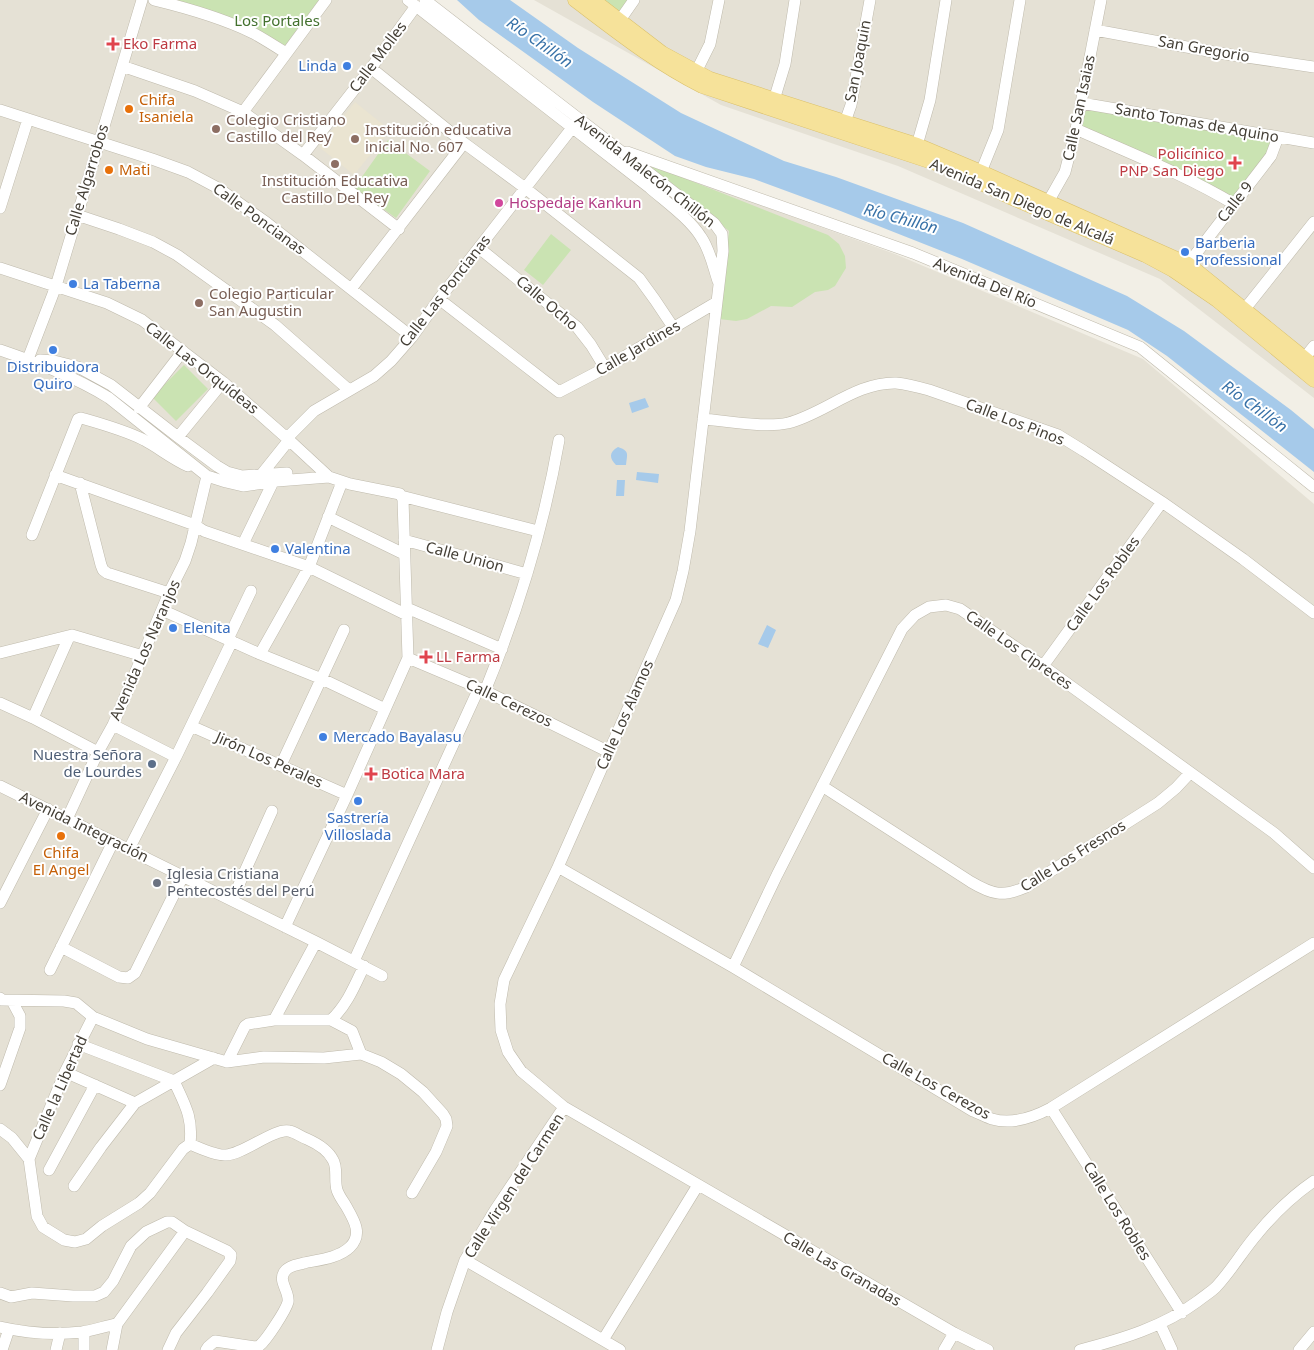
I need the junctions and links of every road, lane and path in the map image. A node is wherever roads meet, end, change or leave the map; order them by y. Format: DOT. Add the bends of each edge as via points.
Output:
graph roads {
  1 [pos="142,0"];
  2 [pos="154,0"];
  3 [pos="326,0"];
  4 [pos="575,0"];
  5 [pos="593,0"];
  6 [pos="634,0"];
  7 [pos="719,0"];
  8 [pos="796,0"];
  9 [pos="870,0"];
  10 [pos="946,0"];
  11 [pos="1020,0"];
  12 [pos="1101,0"];
  13 [pos="416,2"];
  14 [pos="620,20"];
  15 [pos="1095,30"];
  16 [pos="286,53"];
  17 [pos="122,66"];
  18 [pos="1314,67"];
  19 [pos="370,68"];
  20 [pos="696,72"];
  21 [pos="774,100"];
  22 [pos="1081,103"];
  23 [pos="0,110"];
  24 [pos="242,112"];
  25 [pos="28,119"];
  26 [pos="845,122"];
  27 [pos="575,123"];
  28 [pos="1076,129"];
  29 [pos="1278,137"];
  30 [pos="98,142"];
  31 [pos="464,143"];
  32 [pos="1314,143"];
  33 [pos="917,145"];
  34 [pos="619,149"];
  35 [pos="303,155"];
  36 [pos="981,172"];
  37 [pos="525,188"];
  38 [pos="1234,204"];
  39 [pos="1046,206"];
  40 [pos="0,208"];
  41 [pos="77,216"];
  42 [pos="1314,222"];
  43 [pos="399,229"];
  44 [pos="479,248"];
  45 [pos="1188,264"];
  46 [pos="0,268"];
  47 [pos="719,285"];
  48 [pos="56,286"];
  49 [pos="351,289"];
  50 [pos="439,300"];
  51 [pos="717,302"];
  52 [pos="1244,310"];
  53 [pos="673,327"];
  54 [pos="412,337"];
  55 [pos="1314,346"];
  56 [pos="0,350"];
  57 [pos="183,351"];
  58 [pos="28,359"];
  59 [pos="1305,364"];
  60 [pos="605,368"];
  61 [pos="1314,380"];
  62 [pos="223,382"];
  63 [pos="349,390"];
  64 [pos="139,408"];
  65 [pos="703,419"];
  66 [pos="178,437"];
  67 [pos="288,439"];
  68 [pos="559,440"];
  69 [pos="325,474"];
  70 [pos="55,475"];
  71 [pos="206,475"];
  72 [pos="261,475"];
  73 [pos="273,482"];
  74 [pos="342,482"];
  75 [pos="80,483"];
  76 [pos="1314,487"];
  77 [pos="401,496"];
  78 [pos="1162,502"];
  79 [pos="328,517"];
  80 [pos="194,525"];
  81 [pos="538,531"];
  82 [pos="32,535"];
  83 [pos="404,540"];
  84 [pos="243,544"];
  85 [pos="404,554"];
  86 [pos="308,567"];
  87 [pos="527,574"];
  88 [pos="251,591"];
  89 [pos="170,593"];
  90 [pos="162,610"];
  91 [pos="407,612"];
  92 [pos="1314,613"];
  93 [pos="344,630"];
  94 [pos="69,637"];
  95 [pos="230,640"];
  96 [pos="502,648"];
  97 [pos="0,653"];
  98 [pos="260,654"];
  99 [pos="143,656"];
  100 [pos="408,658"];
  101 [pos="1043,666"];
  102 [pos="322,679"];
  103 [pos="482,690"];
  104 [pos="0,703"];
  105 [pos="385,708"];
  106 [pos="33,718"];
  107 [pos="113,724"];
  108 [pos="191,726"];
  109 [pos="98,752"];
  110 [pos="609,752"];
  111 [pos="176,757"];
  112 [pos="281,765"];
  113 [pos="1190,773"];
  114 [pos="0,786"];
  115 [pos="822,786"];
  116 [pos="347,795"];
  117 [pos="48,809"];
  118 [pos="272,811"];
  119 [pos="67,819"];
  120 [pos="113,842"];
  121 [pos="130,849"];
  122 [pos="558,867"];
  123 [pos="1314,868"];
  124 [pos="183,876"];
  125 [pos="232,900"];
  126 [pos="0,903"];
  127 [pos="284,927"];
  128 [pos="316,942"];
  129 [pos="1314,943"];
  130 [pos="61,947"];
  131 [pos="359,964"];
  132 [pos="733,967"];
  133 [pos="50,970"];
  134 [pos="382,976"];
  135 [pos="3,1000"];
  136 [pos="92,1017"];
  137 [pos="274,1020"];
  138 [pos="332,1020"];
  139 [pos="78,1044"];
  140 [pos="361,1054"];
  141 [pos="214,1058"];
  142 [pos="227,1062"];
  143 [pos="65,1072"];
  144 [pos="174,1080"];
  145 [pos="95,1085"];
  146 [pos="0,1086"];
  147 [pos="135,1103"];
  148 [pos="564,1107"];
  149 [pos="1051,1108"];
  150 [pos="0,1129"];
  151 [pos="190,1144"];
  152 [pos="29,1159"];
  153 [pos="49,1170"];
  154 [pos="1314,1181"];
  155 [pos="698,1185"];
  156 [pos="74,1186"];
  157 [pos="412,1193"];
  158 [pos="185,1231"];
  159 [pos="465,1260"];
  160 [pos="4,1296"];
  161 [pos="1182,1313"];
  162 [pos="117,1324"];
  163 [pos="1160,1324"];
  164 [pos="4,1328"];
  165 [pos="84,1332"];
  166 [pos="1314,1332"];
  167 [pos="60,1333"];
  168 [pos="954,1333"];
  169 [pos="603,1340"];
  170 [pos="2,1350"];
  171 [pos="56,1350"];
  172 [pos="84,1350"];
  173 [pos="112,1350"];
  174 [pos="168,1350"];
  175 [pos="206,1350"];
  176 [pos="437,1350"];
  177 [pos="620,1350"];
  178 [pos="944,1350"];
  179 [pos="988,1350"];
  180 [pos="1080,1350"];
  181 [pos="1172,1350"];
  182 [pos="1299,1350"];
  1 -- 17 [label="street, Calle Algarrobos"];
  2 -- 16 [label="street" via="252,33"];
  3 -- 16 [label="street"];
  4 -- 39 [label="main road, Avenida San Diego de Alcalá" via="661,63 702,86 950,168"];
  5 -- 14 [label="main road, Avenida San Diego de Alcalá"];
  6 -- 14 [label="street"];
  7 -- 20 [label="street" via="710,44"];
  8 -- 21 [label="street" via="785,64"];
  9 -- 26 [label="street, San Joaquin"];
  10 -- 33 [label="street" via="930,100"];
  11 -- 36 [label="street" via="998,130"];
  12 -- 15 [label="street, Calle San Isaias"];
  13 -- 19 [label="street, Calle Molles"];
  13 -- 27 [label="street, Avenida Malecón Chillón"];
  14 -- 20 [label="main road, Avenida San Diego de Alcalá" via="662,54"];
  15 -- 18 [label="street, San Gregorio"];
  15 -- 22 [label="street, Calle San Isaias"];
  16 -- 24 [label="street"];
  17 -- 24 [label="street" via="195,91"];
  17 -- 30 [label="street, Calle Algarrobos"];
  19 -- 31 [label="street"];
  19 -- 35 [label="street, Calle Molles"];
  20 -- 21 [label="main road, Avenida San Diego de Alcalá"];
  21 -- 26 [label="main road, Avenida San Diego de Alcalá"];
  22 -- 28 [label="street, Calle San Isaias"];
  22 -- 29 [label="street, Santo Tomas de Aquino"];
  23 -- 25 [label="street, Calle Poncianas"];
  24 -- 35 [label="street"];
  25 -- 30 [label="street, Calle Poncianas"];
  25 -- 40 [label="street"];
  26 -- 33 [label="main road, Avenida San Diego de Alcalá"];
  27 -- 34 [label="street, Avenida Malecón Chillón"];
  27 -- 37 [label="street, Calle Las Poncianas"];
  27 -- 47 [label="street, Avenida Malecón Chillón" via="682,215 702,238"];
  28 -- 38 [label="street"];
  28 -- 39 [label="street, Calle San Isaias" via="1065,172"];
  29 -- 32 [label="street, Santo Tomas de Aquino"];
  29 -- 38 [label="street, Calle 9" via="1271,156"];
  30 -- 41 [label="street, Calle Algarrobos"];
  30 -- 49 [label="street, Calle Poncianas" via="188,172 218,188"];
  31 -- 37 [label="street"];
  31 -- 43 [label="street"];
  33 -- 36 [label="main road, Avenida San Diego de Alcalá"];
  34 -- 47 [label="street, Avenida Malecón Chillón" via="714,223 722,234"];
  34 -- 76 [label="street, Avenida Del Río" via="913,254 1140,347"];
  35 -- 43 [label="street"];
  36 -- 39 [label="main road, Avenida San Diego de Alcalá"];
  37 -- 44 [label="street, Calle Las Poncianas"];
  37 -- 53 [label="street" via="639,278"];
  38 -- 45 [label="street, Calle 9"];
  39 -- 45 [label="main road, Avenida San Diego de Alcalá"];
  39 -- 59 [label="main road, Avenida San Diego de Alcalá" via="1174,270"];
  41 -- 48 [label="street, Calle Algarrobos"];
  41 -- 63 [label="street" via="153,242 177,255 275,326"];
  42 -- 52 [label="street"];
  43 -- 49 [label="street"];
  44 -- 50 [label="street, Calle Las Poncianas"];
  44 -- 60 [label="street, Calle Ocho" via="577,328"];
  45 -- 52 [label="main road, Avenida San Diego de Alcalá"];
  46 -- 48 [label="street, Calle Las Orquídeas"];
  47 -- 51 [label="street, Calle Los Alamos"];
  48 -- 57 [label="street, Calle Las Orquídeas" via="107,303 142,320"];
  48 -- 58 [label="street, Calle Algarrobos"];
  49 -- 54 [label="street, Calle Poncianas"];
  50 -- 54 [label="street, Calle Las Poncianas"];
  50 -- 60 [label="street, Calle Jardines" via="559,392"];
  51 -- 53 [label="street, Calle Jardines"];
  51 -- 65 [label="street, Calle Los Alamos"];
  52 -- 59 [label="main road, Avenida San Diego de Alcalá"];
  53 -- 60 [label="street, Calle Jardines"];
  54 -- 63 [label="street, Calle Las Poncianas" via="374,376"];
  55 -- 59 [label="street"];
  56 -- 58 [label="street"];
  57 -- 62 [label="street, Calle Las Orquídeas"];
  57 -- 64 [label="street"];
  58 -- 64 [label="street" via="78,367 111,385"];
  58 -- 71 [label="street" via="102,394"];
  59 -- 61 [label="main road, Avenida San Diego de Alcalá"];
  62 -- 66 [label="street"];
  62 -- 67 [label="street, Calle Las Orquídeas"];
  63 -- 67 [label="street, Calle Las Poncianas" via="314,411"];
  64 -- 66 [label="street"];
  65 -- 78 [label="street, Calle Los Pinos" via="771,425 786,423 876,385 911,385 1058,435"];
  65 -- 110 [label="street, Calle Los Alamos" via="690,531 676,600"];
  66 -- 72 [label="street" via="227,472 242,476"];
  67 -- 69 [label="street, Calle Las Orquídeas"];
  67 -- 72 [label="street, Calle Las Poncianas"];
  68 -- 81 [label="street"];
  69 -- 72 [label="street"];
  69 -- 73 [label="street"];
  69 -- 74 [label="street"];
  70 -- 71 [label="street" via="76,420 81,418 136,436"];
  70 -- 75 [label="street"];
  70 -- 82 [label="street"];
  71 -- 73 [label="street" via="238,485"];
  71 -- 80 [label="street, Avenida Los Naranjos"];
  73 -- 84 [label="street"];
  74 -- 77 [label="street"];
  74 -- 79 [label="street"];
  75 -- 80 [label="street"];
  75 -- 89 [label="street" via="100,565 106,574"];
  77 -- 81 [label="street"];
  77 -- 83 [label="street"];
  78 -- 92 [label="street, Calle Los Pinos"];
  78 -- 101 [label="street, Calle Los Robles"];
  79 -- 85 [label="street"];
  79 -- 86 [label="street"];
  80 -- 84 [label="street" via="204,532"];
  80 -- 89 [label="street, Avenida Los Naranjos" via="185,561"];
  81 -- 87 [label="street"];
  83 -- 85 [label="street"];
  83 -- 87 [label="street, Calle Union"];
  84 -- 86 [label="street"];
  85 -- 91 [label="street"];
  86 -- 91 [label="street"];
  86 -- 98 [label="street"];
  87 -- 96 [label="street"];
  88 -- 95 [label="street"];
  89 -- 90 [label="street, Avenida Los Naranjos"];
  90 -- 95 [label="street"];
  90 -- 99 [label="street, Avenida Los Naranjos"];
  91 -- 96 [label="street"];
  91 -- 100 [label="street"];
  93 -- 102 [label="street"];
  94 -- 97 [label="street"];
  94 -- 99 [label="street" via="72,635"];
  94 -- 106 [label="street"];
  95 -- 98 [label="street"];
  95 -- 108 [label="street"];
  96 -- 103 [label="street"];
  98 -- 102 [label="street"];
  99 -- 107 [label="street, Avenida Los Naranjos"];
  100 -- 103 [label="street, Calle Cerezos"];
  100 -- 105 [label="street"];
  101 -- 113 [label="street, Calle Los Cipreces"];
  101 -- 115 [label="street, Calle Los Cipreces" via="960,609 946,605 929,606 902,628"];
  102 -- 105 [label="street"];
  102 -- 112 [label="street"];
  103 -- 110 [label="street, Calle Cerezos"];
  103 -- 131 [label="street"];
  104 -- 106 [label="street"];
  105 -- 116 [label="street"];
  106 -- 109 [label="street"];
  107 -- 109 [label="street, Avenida Los Naranjos"];
  107 -- 111 [label="street"];
  108 -- 111 [label="street"];
  108 -- 112 [label="street, Jirón Los Perales"];
  109 -- 119 [label="street, Avenida Los Naranjos"];
  110 -- 122 [label="street, Calle Los Alamos"];
  111 -- 121 [label="street"];
  112 -- 116 [label="street, Jirón Los Perales"];
  113 -- 115 [label="street, Calle Los Fresnos" via="1158,803 1026,887 998,894 971,882"];
  113 -- 123 [label="street, Calle Los Cipreces" via="1274,833"];
  114 -- 117 [label="street, Avenida Integración"];
  115 -- 132 [label="street, Calle Los Cipreces"];
  116 -- 127 [label="street"];
  117 -- 119 [label="street, Avenida Integración"];
  117 -- 126 [label="street"];
  118 -- 125 [label="street"];
  119 -- 120 [label="street, Avenida Integración"];
  120 -- 121 [label="street, Avenida Integración"];
  120 -- 130 [label="street"];
  121 -- 124 [label="street, Avenida Integración"];
  122 -- 132 [label="street, Calle Los Cerezos"];
  122 -- 148 [label="street, Calle Los Alamos" via="504,980 500,1004 501,1030 508,1052 521,1071"];
  124 -- 125 [label="street, Avenida Integración"];
  124 -- 130 [label="street" via="135,973 128,978 119,977"];
  125 -- 127 [label="street, Avenida Integración"];
  127 -- 128 [label="street, Avenida Integración"];
  128 -- 131 [label="street, Avenida Integración"];
  128 -- 137 [label="street"];
  129 -- 149 [label="street, Calle Los Cerezos"];
  130 -- 133 [label="street"];
  131 -- 134 [label="street, Avenida Integración"];
  131 -- 138 [label="street" via="345,1004"];
  132 -- 149 [label="street, Calle Los Cerezos" via="973,1111 993,1119 1016,1120 1036,1116"];
  135 -- 136 [label="street" via="76,1003"];
  135 -- 146 [label="street" via="20,1016 20,1028"];
  136 -- 139 [label="street, Calle la Libertad"];
  136 -- 141 [label="street" via="146,1039"];
  137 -- 138 [label="street"];
  137 -- 142 [label="street" via="246,1024"];
  138 -- 140 [label="street" via="352,1031"];
  139 -- 143 [label="street, Calle la Libertad"];
  139 -- 144 [label="street"];
  140 -- 142 [label="street" via="324,1058 264,1057"];
  140 -- 157 [label="street" via="401,1074 423,1092 446,1119 447,1126 436,1152"];
  141 -- 142 [label="street"];
  141 -- 144 [label="street"];
  143 -- 145 [label="street"];
  143 -- 152 [label="street, Calle la Libertad"];
  144 -- 147 [label="street"];
  144 -- 151 [label="street" via="189,1113"];
  145 -- 147 [label="street"];
  145 -- 153 [label="street"];
  147 -- 156 [label="street"];
  148 -- 155 [label="street, Calle Las Granadas"];
  148 -- 159 [label="street, Calle Virgen del Carmen"];
  149 -- 161 [label="street, Calle Los Robles"];
  150 -- 152 [label="street"];
  151 -- 152 [label="street" via="150,1193 86,1239 74,1242 64,1240 43,1227 37,1216"];
  151 -- 175 [label="street" via="224,1156 281,1132 289,1131 316,1143 333,1160 337,1190 357,1229 356,1239 339,1254 286,1269 282,1278 288,1303 259,1346 215,1341"];
  154 -- 161 [label="street" via="1258,1232 1216,1288"];
  155 -- 168 [label="street, Calle Las Granadas"];
  155 -- 169 [label="street"];
  158 -- 160 [label="street" via="167,1222 146,1232 131,1246 113,1281 104,1292 95,1296 32,1293"];
  158 -- 162 [label="street"];
  158 -- 174 [label="street" via="227,1251 230,1261 176,1333"];
  159 -- 169 [label="street"];
  159 -- 176 [label="street, Calle Virgen del Carmen"];
  161 -- 163 [label="street"];
  162 -- 165 [label="street"];
  162 -- 173 [label="street"];
  163 -- 180 [label="street"];
  163 -- 181 [label="street"];
  164 -- 167 [label="street"];
  164 -- 170 [label="street"];
  165 -- 167 [label="street"];
  165 -- 172 [label="street"];
  166 -- 182 [label="street"];
  167 -- 171 [label="street"];
  168 -- 178 [label="street"];
  168 -- 179 [label="street, Calle Las Granadas"];
  169 -- 177 [label="street"];
}
